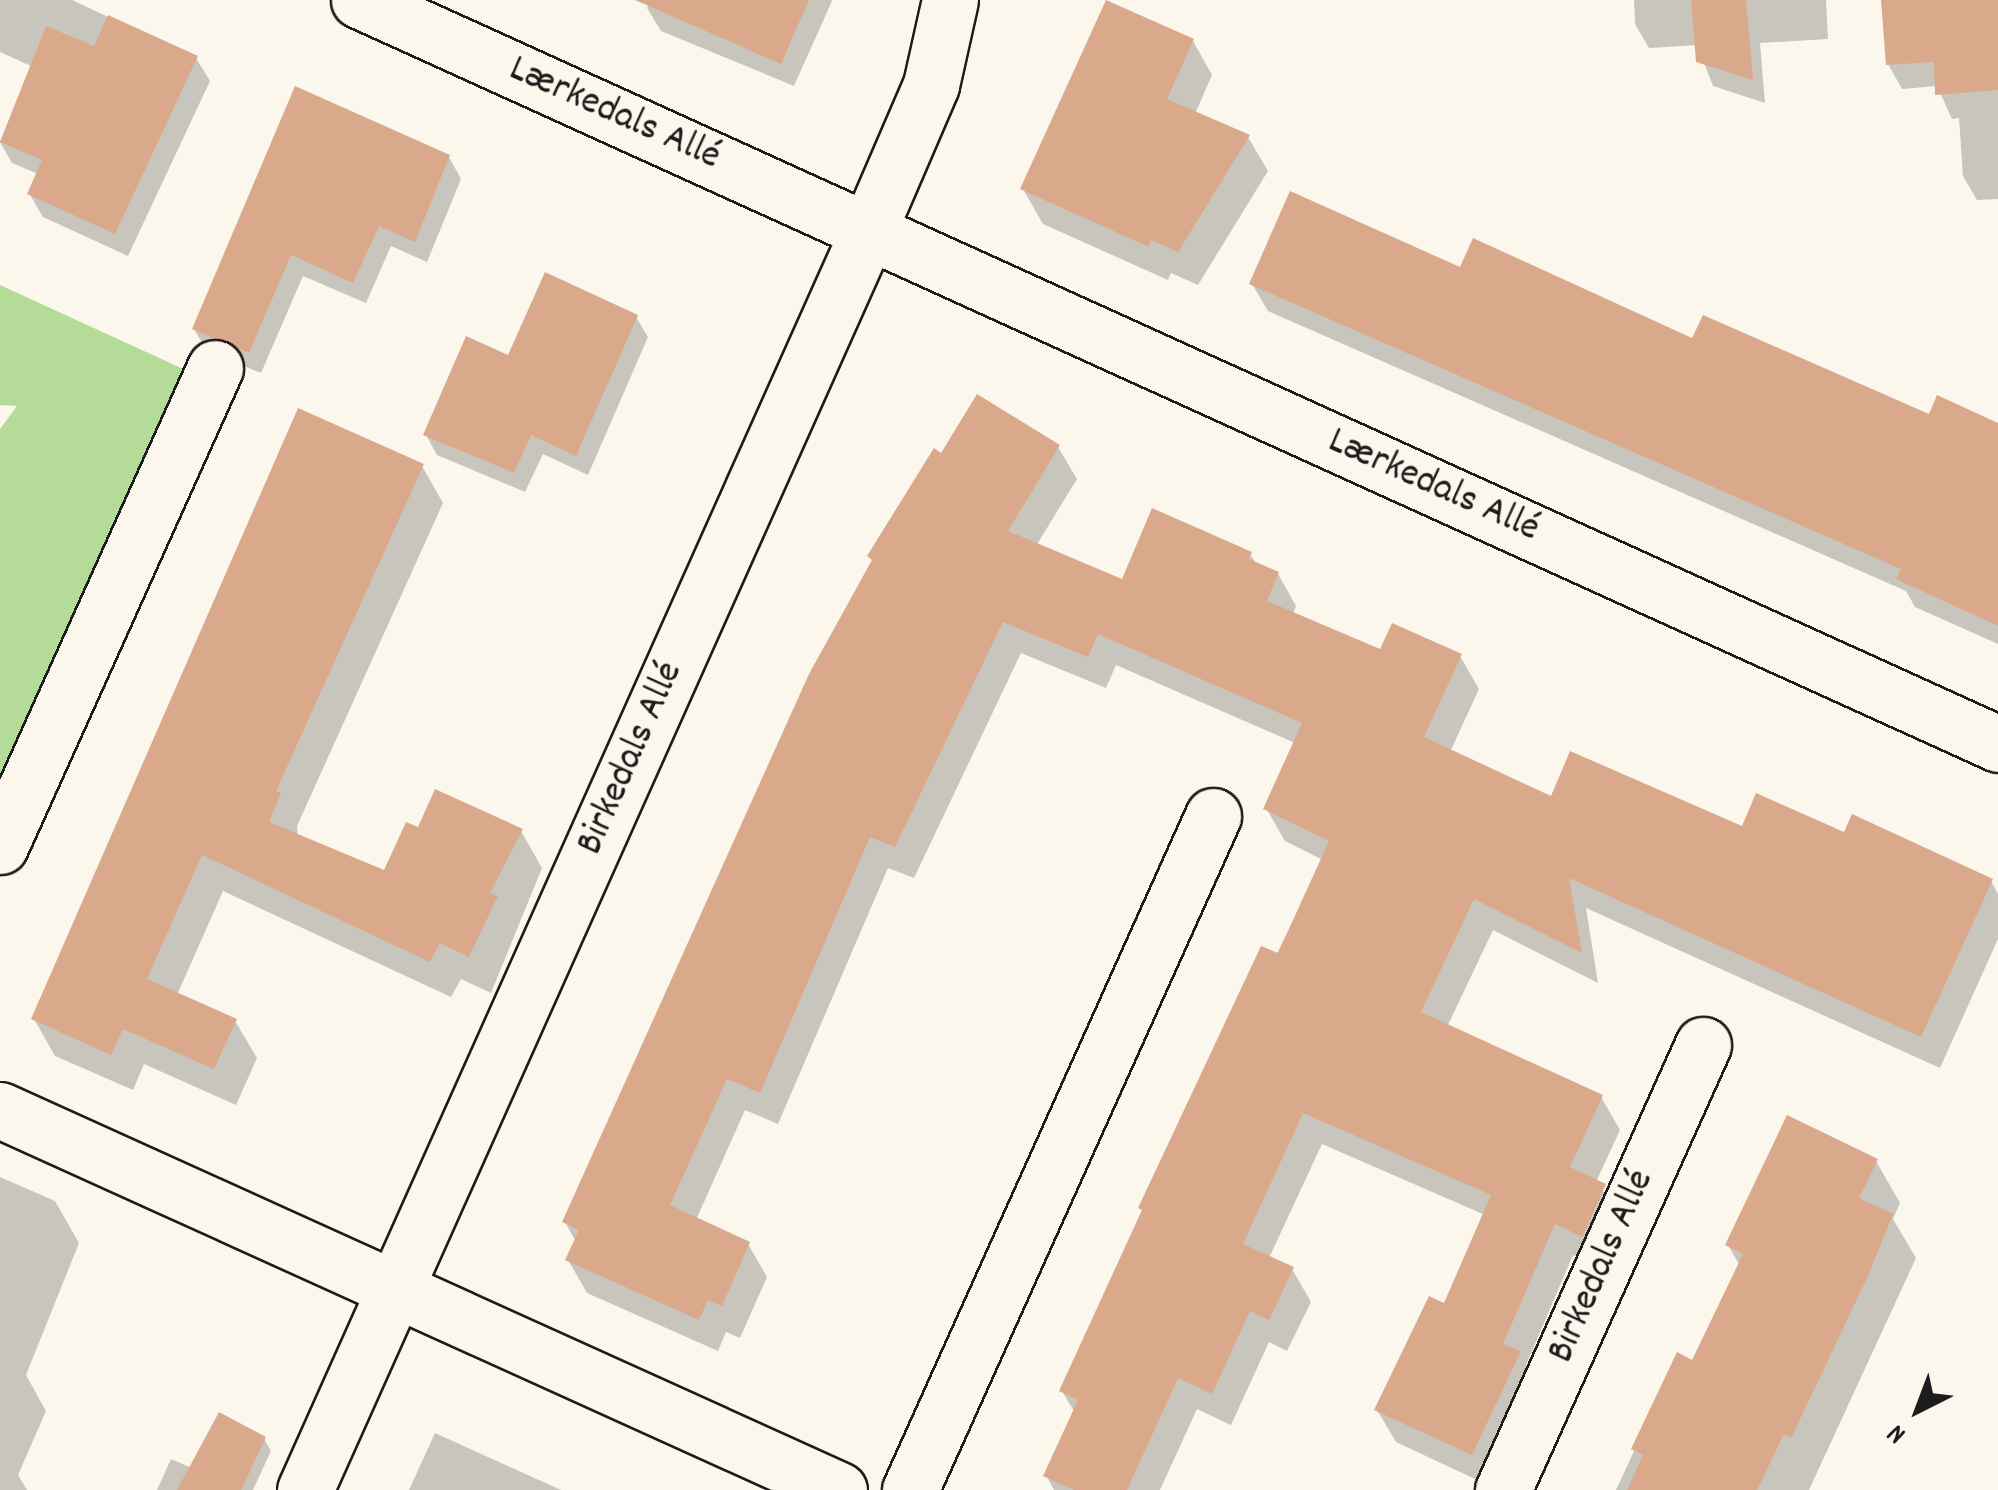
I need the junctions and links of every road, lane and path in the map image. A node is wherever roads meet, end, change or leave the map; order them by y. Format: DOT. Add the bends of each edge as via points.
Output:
graph roads {
  1 [pos="359,0"];
  2 [pos="950,0"];
  3 [pos="869,229"];
  4 [pos="215,368"];
  5 [pos="1998,744"];
  6 [pos="1213,816"];
  7 [pos="0,846"];
  8 [pos="1703,1044"];
  9 [pos="0,1110"];
  10 [pos="395,1289"];
  11 [pos="305,1490"];
  12 [pos="839,1490"];
  13 [pos="910,1490"];
  14 [pos="1502,1490"];
  1 -- 3 [label="street, Lærkedals Allé"];
  2 -- 3 [label="street" via="931,85"];
  3 -- 5 [label="street, Lærkedals Allé"];
  3 -- 10 [label="street, Birkedals Allé"];
  4 -- 7 [label="street"];
  6 -- 13 [label="street"];
  8 -- 14 [label="street, Birkedals Allé"];
  9 -- 10 [label="street"];
  10 -- 11 [label="street, Birkedals Allé"];
  10 -- 12 [label="street"];
}
